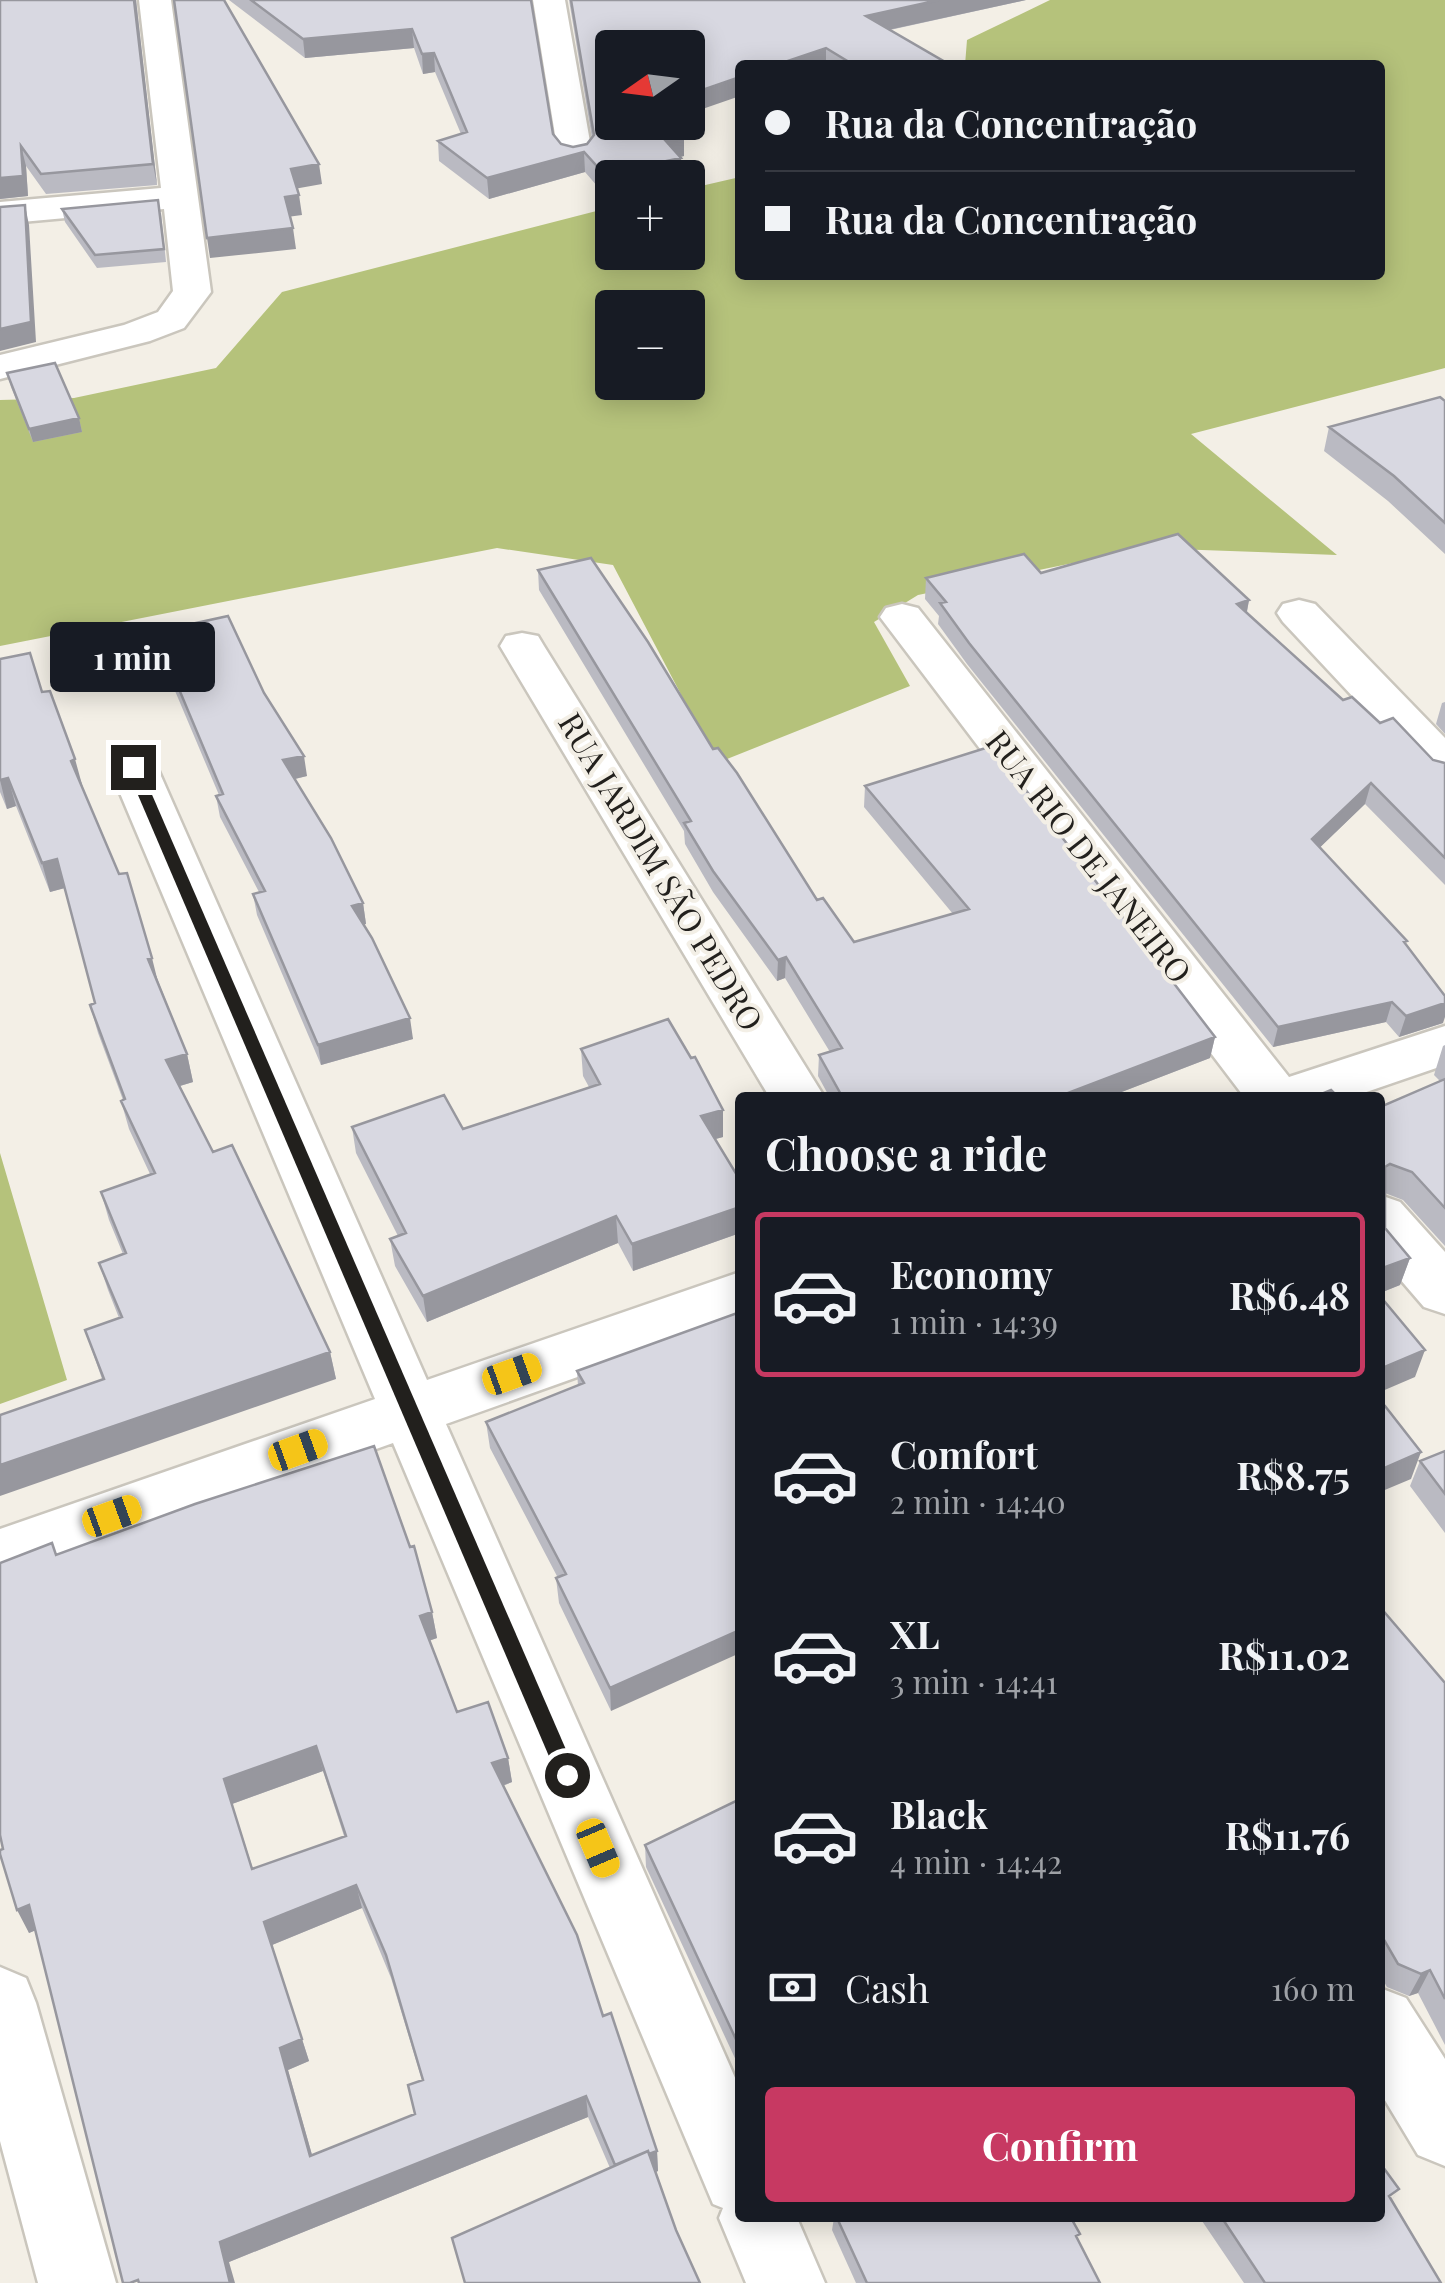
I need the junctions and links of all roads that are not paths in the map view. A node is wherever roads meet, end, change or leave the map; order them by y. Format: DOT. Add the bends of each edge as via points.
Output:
graph roads {
  1 [pos="155,0"];
  2 [pos="549,0"];
  3 [pos="576,153"];
  4 [pos="178,197"];
  5 [pos="0,213"];
  6 [pos="0,367"];
  7 [pos="1299,612"];
  8 [pos="902,617"];
  9 [pos="522,646"];
  10 [pos="1445,766"];
  11 [pos="133,767"];
  12 [pos="1445,1045"];
  13 [pos="794,1092"];
  14 [pos="1270,1092"];
  15 [pos="1306,1092"];
  16 [pos="1385,1223"];
  17 [pos="1445,1291"];
  18 [pos="735,1297"];
  19 [pos="410,1410"];
  20 [pos="0,1556"];
  21 [pos="0,2002"];
  22 [pos="1385,2032"];
  23 [pos="1445,2128"];
  24 [pos="735,2165"];
  25 [pos="760,2222"];
  26 [pos="76,2283"];
  27 [pos="786,2283"];
  1 -- 4 [label="street"];
  2 -- 3 [label="street"];
  4 -- 5 [label="street"];
  4 -- 6 [label="street" via="192,292 171,320"];
  7 -- 10 [label="street"];
  8 -- 14 [label="street, RUA RIO DE JANEIRO"];
  9 -- 13 [label="street, RUA JARDIM SÃO PEDRO"];
  11 -- 19 [label="street"];
  12 -- 15 [label="street"];
  16 -- 17 [label="street"];
  18 -- 19 [label="street"];
  19 -- 20 [label="street"];
  19 -- 24 [label="street"];
  21 -- 26 [label="street"];
  22 -- 23 [label="street"];
  25 -- 27 [label="street"];
}
